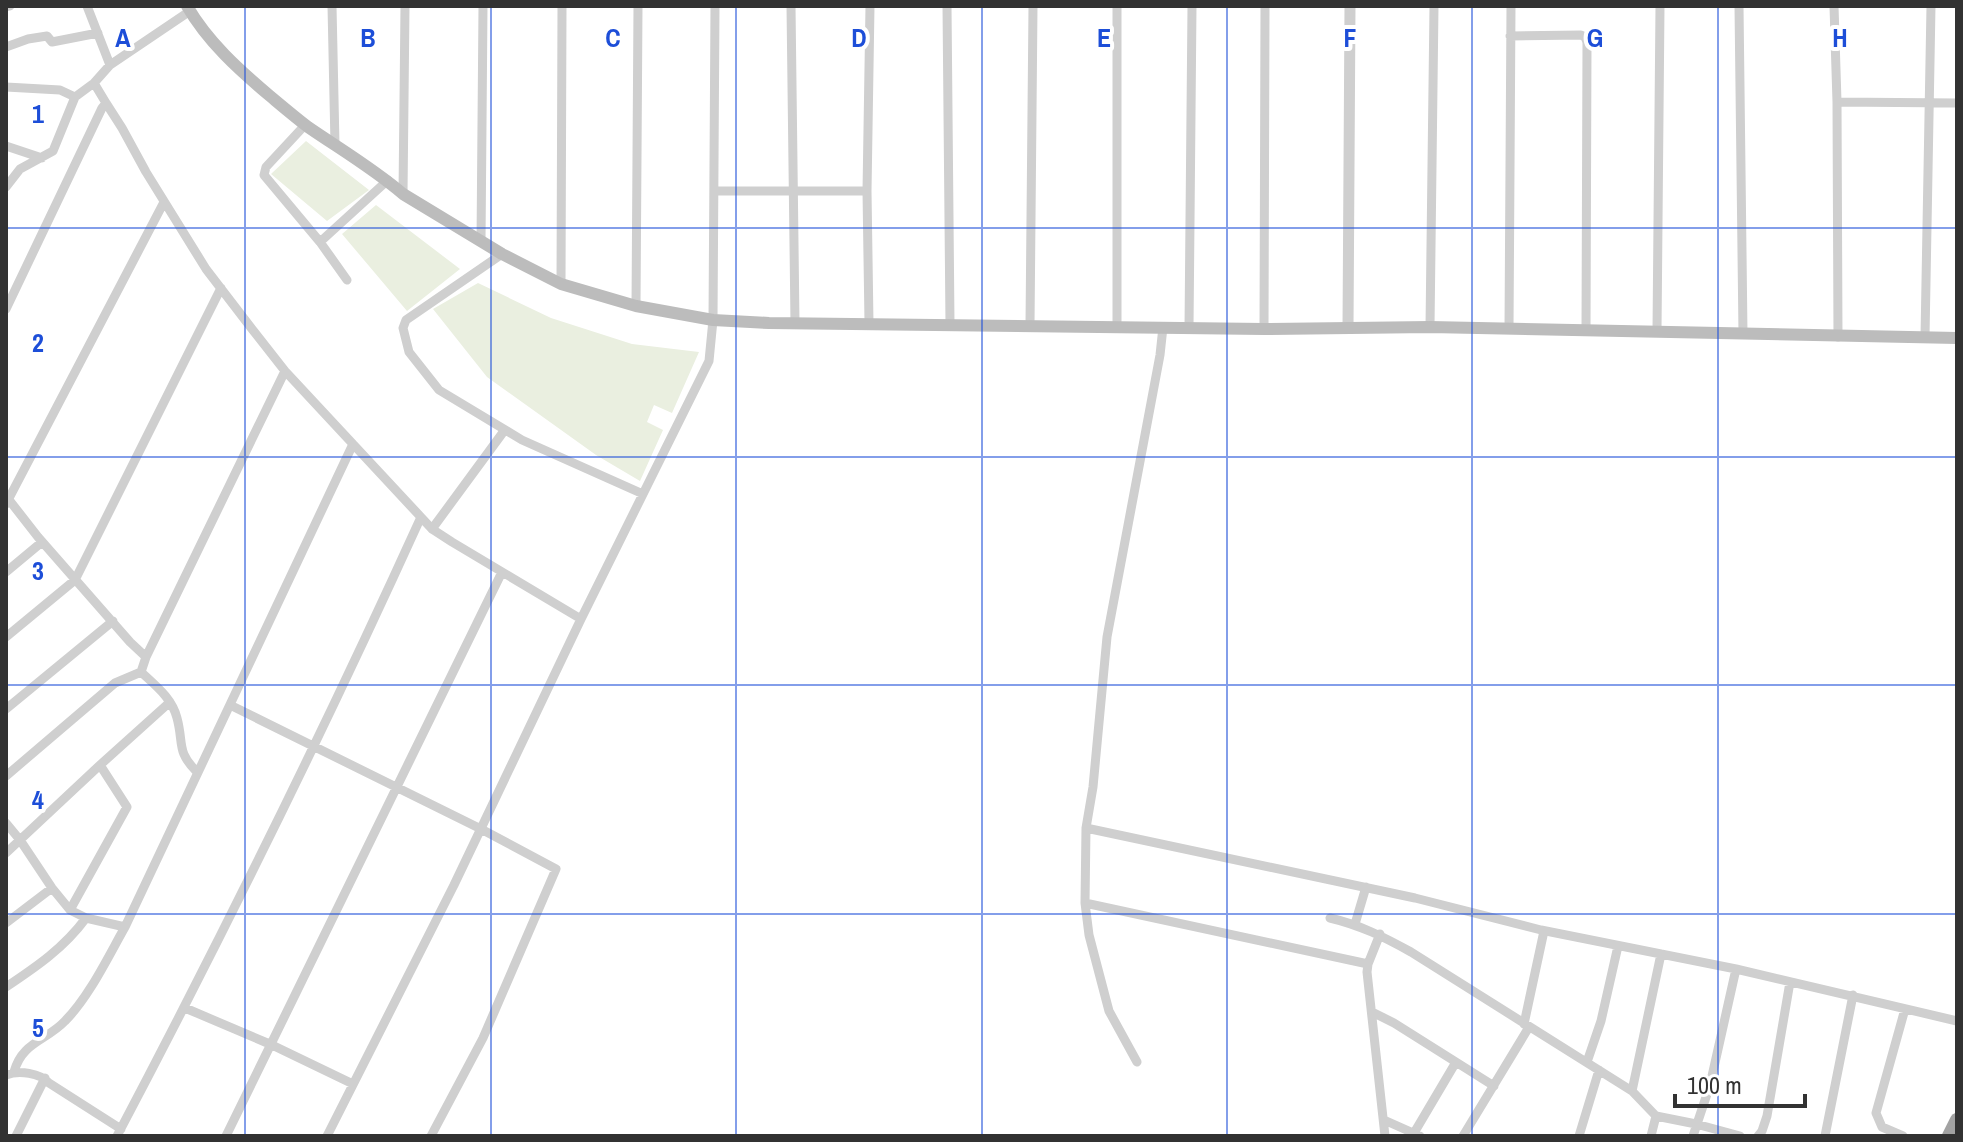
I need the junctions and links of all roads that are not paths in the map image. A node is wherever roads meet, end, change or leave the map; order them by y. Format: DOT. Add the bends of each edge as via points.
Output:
graph roads {
  1 [pos="87,6"];
  2 [pos="332,6"];
  3 [pos="405,6"];
  4 [pos="483,6"];
  5 [pos="562,6"];
  6 [pos="638,6"];
  7 [pos="715,6"];
  8 [pos="791,6"];
  9 [pos="870,6"];
  10 [pos="947,6"];
  11 [pos="1033,6"];
  12 [pos="1117,6"];
  13 [pos="1192,6"];
  14 [pos="1265,6"];
  15 [pos="1350,6"];
  16 [pos="1434,6"];
  17 [pos="1511,6"];
  18 [pos="1660,6"];
  19 [pos="1739,6"];
  20 [pos="1834,6"];
  21 [pos="1931,6"];
  22 [pos="188,8"];
  23 [pos="98,33"];
  24 [pos="1510,36"];
  25 [pos="6,47"];
  26 [pos="110,65"];
  27 [pos="94,83"];
  28 [pos="6,87"];
  29 [pos="75,97"];
  30 [pos="1837,102"];
  31 [pos="106,103"];
  32 [pos="1957,103"];
  33 [pos="1929,104"];
  34 [pos="305,125"];
  35 [pos="335,145"];
  36 [pos="6,146"];
  37 [pos="42,158"];
  38 [pos="388,180"];
  39 [pos="6,187"];
  40 [pos="714,191"];
  41 [pos="793,191"];
  42 [pos="867,191"];
  43 [pos="403,194"];
  44 [pos="164,202"];
  45 [pos="320,242"];
  46 [pos="481,242"];
  47 [pos="502,254"];
  48 [pos="347,280"];
  49 [pos="561,284"];
  50 [pos="221,288"];
  51 [pos="636,306"];
  52 [pos="6,309"];
  53 [pos="713,320"];
  54 [pos="795,323"];
  55 [pos="869,323"];
  56 [pos="950,324"];
  57 [pos="1030,325"];
  58 [pos="1117,327"];
  59 [pos="1163,327"];
  60 [pos="1430,327"];
  61 [pos="1189,328"];
  62 [pos="1348,328"];
  63 [pos="1264,329"];
  64 [pos="1509,329"];
  65 [pos="1586,330"];
  66 [pos="1657,331"];
  67 [pos="1743,334"];
  68 [pos="1838,337"];
  69 [pos="1925,337"];
  70 [pos="1957,338"];
  71 [pos="285,371"];
  72 [pos="504,431"];
  73 [pos="353,444"];
  74 [pos="643,494"];
  75 [pos="7,500"];
  76 [pos="421,517"];
  77 [pos="432,529"];
  78 [pos="42,542"];
  79 [pos="6,572"];
  80 [pos="502,572"];
  81 [pos="75,580"];
  82 [pos="581,619"];
  83 [pos="113,621"];
  84 [pos="6,637"];
  85 [pos="146,657"];
  86 [pos="141,672"];
  87 [pos="170,702"];
  88 [pos="230,705"];
  89 [pos="6,709"];
  90 [pos="314,747"];
  91 [pos="100,765"];
  92 [pos="197,772"];
  93 [pos="6,776"];
  94 [pos="398,788"];
  95 [pos="6,823"];
  96 [pos="1086,828"];
  97 [pos="481,829"];
  98 [pos="20,840"];
  99 [pos="6,853"];
  100 [pos="1366,887"];
  101 [pos="52,888"];
  102 [pos="1085,903"];
  103 [pos="70,910"];
  104 [pos="86,918"];
  105 [pos="1330,918"];
  106 [pos="6,923"];
  107 [pos="1355,924"];
  108 [pos="125,927"];
  109 [pos="1544,931"];
  110 [pos="1380,934"];
  111 [pos="1618,946"];
  112 [pos="1661,954"];
  113 [pos="1368,964"];
  114 [pos="1736,969"];
  115 [pos="1790,982"];
  116 [pos="6,987"];
  117 [pos="1853,995"];
  118 [pos="185,1008"];
  119 [pos="1905,1009"];
  120 [pos="1372,1012"];
  121 [pos="1957,1021"];
  122 [pos="1527,1025"];
  123 [pos="272,1045"];
  124 [pos="1137,1062"];
  125 [pos="1456,1062"];
  126 [pos="1587,1062"];
  127 [pos="1599,1070"];
  128 [pos="10,1074"];
  129 [pos="45,1078"];
  130 [pos="353,1084"];
  131 [pos="1494,1086"];
  132 [pos="1632,1091"];
  133 [pos="1656,1116"];
  134 [pos="1384,1120"];
  135 [pos="1957,1120"];
  136 [pos="1696,1124"];
  137 [pos="119,1132"];
  138 [pos="1417,1134"];
  139 [pos="1892,1134"];
  140 [pos="16,1136"];
  141 [pos="226,1136"];
  142 [pos="327,1136"];
  143 [pos="431,1136"];
  144 [pos="1385,1136"];
  145 [pos="1463,1136"];
  146 [pos="1579,1136"];
  147 [pos="1651,1136"];
  148 [pos="1693,1136"];
  149 [pos="1740,1136"];
  150 [pos="1758,1136"];
  151 [pos="1825,1136"];
  152 [pos="1903,1136"];
  153 [pos="1949,1136"];
  1 -- 23 [label="street"];
  2 -- 35 [label="street"];
  3 -- 43 [label="street"];
  4 -- 46 [label="street"];
  5 -- 49 [label="street"];
  6 -- 51 [label="street"];
  7 -- 40 [label="street"];
  8 -- 41 [label="street"];
  9 -- 42 [label="street"];
  10 -- 56 [label="street"];
  11 -- 57 [label="street"];
  12 -- 58 [label="street"];
  13 -- 61 [label="street"];
  14 -- 63 [label="street"];
  15 -- 62 [label="street"];
  16 -- 60 [label="street"];
  17 -- 24 [label="street"];
  18 -- 66 [label="street"];
  19 -- 67 [label="street"];
  20 -- 30 [label="street"];
  21 -- 33 [label="street"];
  22 -- 26 [label="street"];
  22 -- 34 [label="main road" via="225,57"];
  23 -- 25 [label="street" via="52,42 47,36"];
  23 -- 26 [label="street"];
  24 -- 64 [label="street"];
  24 -- 65 [label="street" via="1581,35 1587,42"];
  26 -- 27 [label="street"];
  27 -- 29 [label="street"];
  27 -- 31 [label="street"];
  28 -- 29 [label="street" via="60,90"];
  29 -- 37 [label="street" via="53,151"];
  30 -- 33 [label="street"];
  30 -- 68 [label="street"];
  31 -- 44 [label="street"];
  31 -- 52 [label="street"];
  32 -- 33 [label="street"];
  33 -- 69 [label="street"];
  34 -- 35 [label="main road"];
  34 -- 45 [label="street" via="264,175"];
  35 -- 38 [label="main road"];
  36 -- 37 [label="street"];
  37 -- 39 [label="street" via="20,169"];
  38 -- 43 [label="main road"];
  38 -- 45 [label="street"];
  40 -- 41 [label="street"];
  40 -- 53 [label="street"];
  41 -- 42 [label="street"];
  41 -- 54 [label="street"];
  42 -- 55 [label="street"];
  43 -- 46 [label="main road"];
  44 -- 50 [label="street"];
  44 -- 75 [label="street"];
  45 -- 48 [label="street"];
  46 -- 47 [label="main road"];
  47 -- 49 [label="main road"];
  47 -- 72 [label="street" via="406,320 403,328 409,352 439,390"];
  49 -- 51 [label="main road"];
  50 -- 71 [label="street"];
  50 -- 81 [label="street"];
  51 -- 53 [label="main road"];
  53 -- 54 [label="main road"];
  53 -- 74 [label="street" via="709,361"];
  54 -- 55 [label="main road"];
  55 -- 56 [label="main road"];
  56 -- 57 [label="main road"];
  57 -- 58 [label="main road"];
  58 -- 59 [label="main road"];
  59 -- 61 [label="main road"];
  59 -- 96 [label="street" via="1107,637"];
  60 -- 62 [label="main road"];
  60 -- 64 [label="main road"];
  61 -- 63 [label="main road"];
  62 -- 63 [label="main road"];
  64 -- 65 [label="main road"];
  65 -- 66 [label="main road"];
  66 -- 67 [label="main road"];
  67 -- 68 [label="main road"];
  68 -- 69 [label="main road"];
  69 -- 70 [label="main road"];
  71 -- 73 [label="street"];
  71 -- 85 [label="street"];
  72 -- 74 [label="street"];
  72 -- 77 [label="street"];
  73 -- 76 [label="street"];
  73 -- 88 [label="street"];
  74 -- 82 [label="street"];
  75 -- 78 [label="street"];
  76 -- 77 [label="street"];
  76 -- 90 [label="street"];
  77 -- 80 [label="street"];
  78 -- 79 [label="street"];
  78 -- 81 [label="street"];
  80 -- 82 [label="street"];
  80 -- 94 [label="street"];
  81 -- 83 [label="street"];
  81 -- 84 [label="street"];
  82 -- 97 [label="street"];
  83 -- 85 [label="street"];
  83 -- 89 [label="street"];
  85 -- 86 [label="street"];
  86 -- 87 [label="street"];
  86 -- 93 [label="street" via="115,683"];
  87 -- 91 [label="street"];
  87 -- 92 [label="street" via="181,751"];
  88 -- 90 [label="street"];
  88 -- 92 [label="street"];
  90 -- 94 [label="street"];
  90 -- 118 [label="street"];
  91 -- 98 [label="street"];
  91 -- 103 [label="street" via="127,807"];
  92 -- 108 [label="street"];
  94 -- 97 [label="street"];
  94 -- 123 [label="street"];
  95 -- 98 [label="street"];
  96 -- 100 [label="street"];
  96 -- 102 [label="street"];
  97 -- 130 [label="street"];
  97 -- 143 [label="street" via="556,869 483,1038"];
  98 -- 99 [label="street"];
  98 -- 101 [label="street"];
  100 -- 107 [label="street"];
  100 -- 109 [label="street"];
  101 -- 103 [label="street"];
  101 -- 106 [label="street"];
  102 -- 113 [label="street"];
  102 -- 124 [label="street" via="1109,1011"];
  103 -- 104 [label="street"];
  104 -- 108 [label="street"];
  104 -- 116 [label="street" via="73,937"];
  105 -- 107 [label="street"];
  107 -- 110 [label="street"];
  108 -- 128 [label="street" via="65,1022 18,1058"];
  109 -- 111 [label="street"];
  109 -- 122 [label="street"];
  110 -- 113 [label="street"];
  110 -- 122 [label="street"];
  111 -- 112 [label="street"];
  111 -- 126 [label="street"];
  112 -- 114 [label="street"];
  112 -- 132 [label="street"];
  113 -- 120 [label="street"];
  114 -- 115 [label="street"];
  114 -- 136 [label="street"];
  115 -- 117 [label="street"];
  115 -- 150 [label="street" via="1767,1116"];
  117 -- 119 [label="street"];
  117 -- 151 [label="street"];
  118 -- 123 [label="street"];
  118 -- 137 [label="street"];
  119 -- 121 [label="street"];
  119 -- 139 [label="street" via="1876,1113"];
  120 -- 125 [label="street"];
  120 -- 134 [label="street"];
  122 -- 126 [label="street"];
  122 -- 131 [label="street"];
  123 -- 130 [label="street"];
  123 -- 141 [label="street"];
  125 -- 131 [label="street"];
  125 -- 138 [label="street"];
  126 -- 127 [label="street"];
  127 -- 132 [label="street"];
  127 -- 146 [label="street"];
  128 -- 129 [label="street"];
  129 -- 137 [label="street"];
  129 -- 140 [label="street"];
  130 -- 142 [label="street"];
  131 -- 145 [label="street"];
  132 -- 133 [label="street"];
  133 -- 136 [label="street"];
  133 -- 147 [label="street"];
  134 -- 138 [label="street"];
  134 -- 144 [label="street"];
  135 -- 153 [label="highway"];
  136 -- 148 [label="street"];
  136 -- 149 [label="street"];
  139 -- 152 [label="street"];
}
